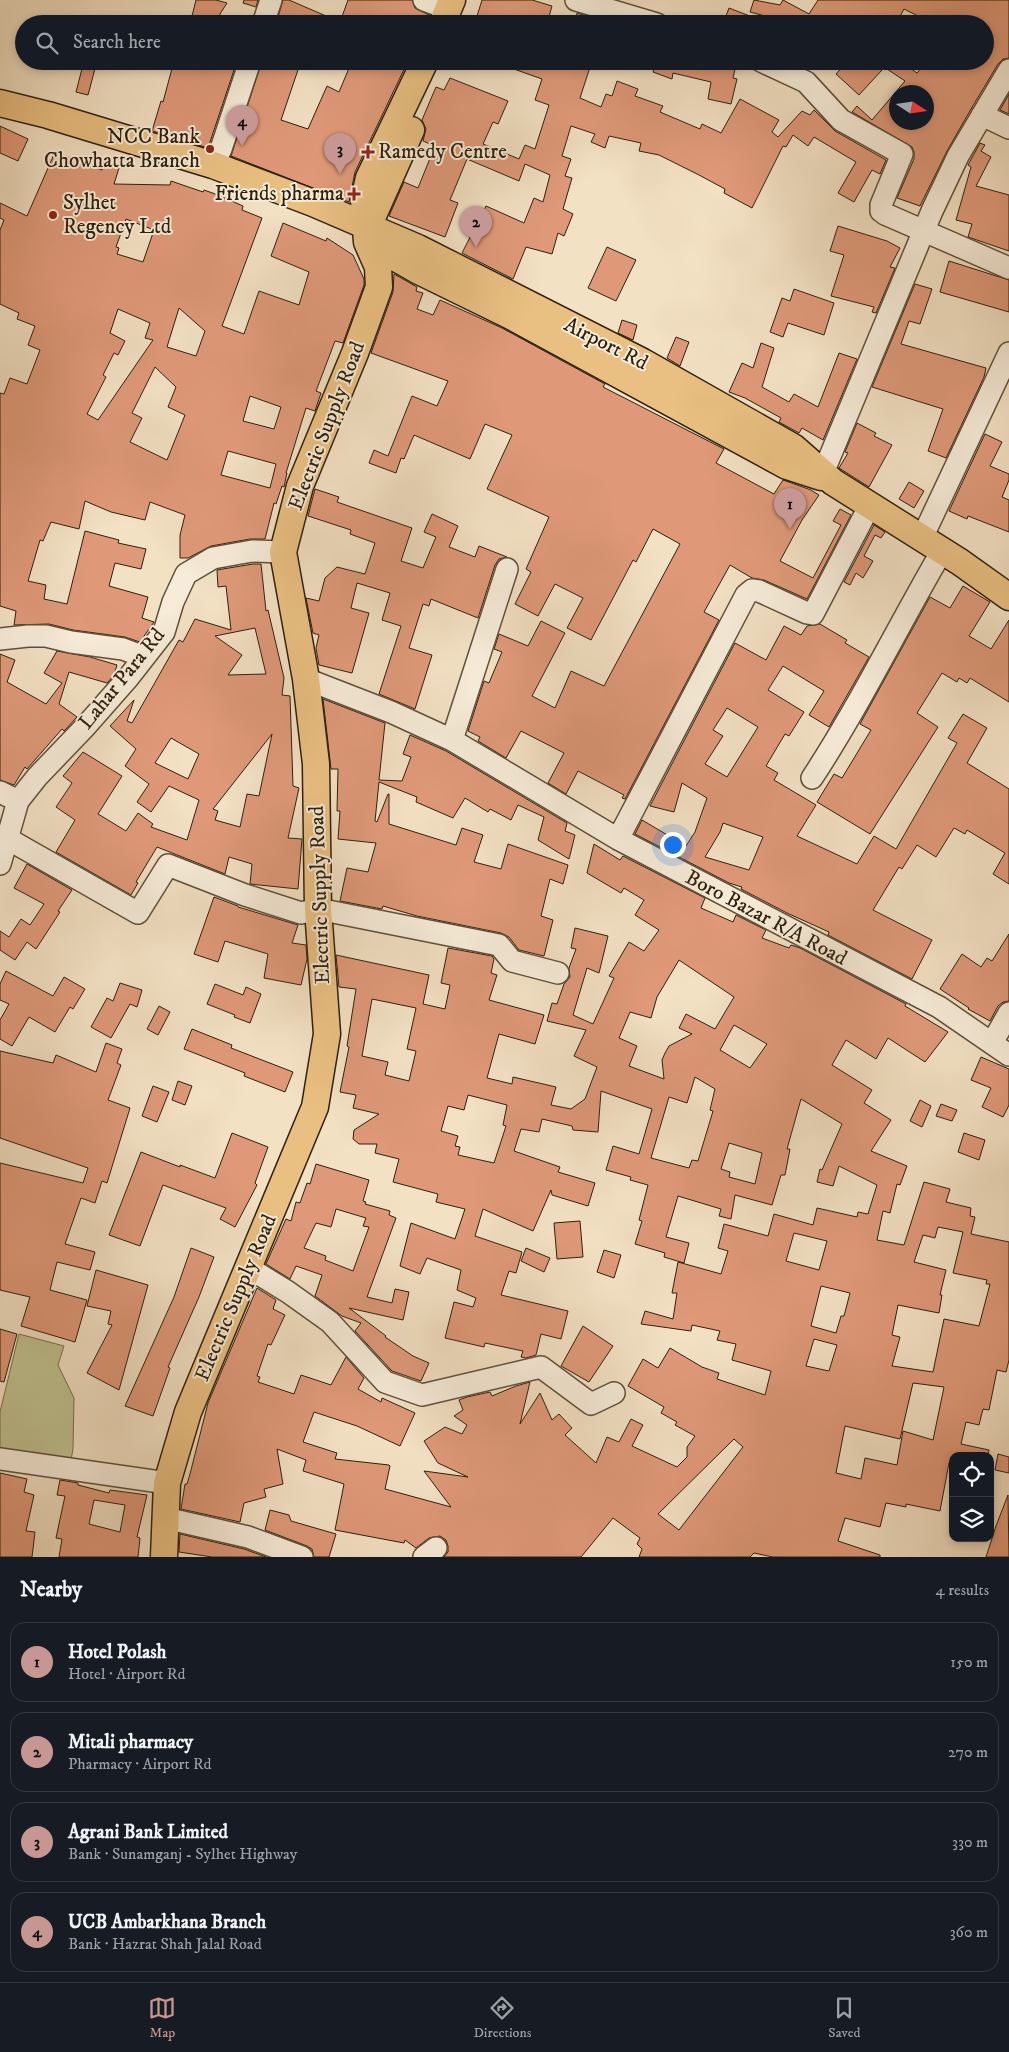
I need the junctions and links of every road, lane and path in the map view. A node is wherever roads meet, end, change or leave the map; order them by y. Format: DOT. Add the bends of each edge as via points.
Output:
graph roads {
  1 [pos="271,0"];
  2 [pos="424,0"];
  3 [pos="576,0"];
  4 [pos="454,11"];
  5 [pos="266,15"];
  6 [pos="627,15"];
  7 [pos="247,70"];
  8 [pos="421,70"];
  9 [pos="437,70"];
  10 [pos="780,70"];
  11 [pos="1009,70"];
  12 [pos="0,103"];
  13 [pos="982,115"];
  14 [pos="0,119"];
  15 [pos="1009,128"];
  16 [pos="213,165"];
  17 [pos="924,230"];
  18 [pos="367,234"];
  19 [pos="1009,268"];
  20 [pos="1009,353"];
  21 [pos="828,477"];
  22 [pos="870,505"];
  23 [pos="932,545"];
  24 [pos="282,552"];
  25 [pos="507,569"];
  26 [pos="1009,597"];
  27 [pos="0,639"];
  28 [pos="144,657"];
  29 [pos="306,679"];
  30 [pos="452,740"];
  31 [pos="812,778"];
  32 [pos="9,797"];
  33 [pos="8,838"];
  34 [pos="618,840"];
  35 [pos="0,864"];
  36 [pos="318,909"];
  37 [pos="558,973"];
  38 [pos="1009,1014"];
  39 [pos="1001,1049"];
  40 [pos="249,1268"];
  41 [pos="614,1393"];
  42 [pos="0,1458"];
  43 [pos="168,1484"];
  44 [pos="165,1518"];
  45 [pos="164,1557"];
  46 [pos="302,1557"];
  1 -- 5 [label="street"];
  2 -- 4 [label="street"];
  3 -- 6 [label="street"];
  7 -- 16 [label="street"];
  8 -- 18 [label="main road, Electric Supply Road" via="369,178 364,200"];
  9 -- 18 [label="main road"];
  10 -- 17 [label="street" via="806,82 841,120 902,154 881,211"];
  11 -- 13 [label="street"];
  12 -- 16 [label="main road"];
  13 -- 15 [label="street"];
  13 -- 17 [label="street" via="958,156"];
  14 -- 18 [label="main road" via="210,181"];
  16 -- 18 [label="main road" via="313,203"];
  17 -- 19 [label="street"];
  17 -- 21 [label="street"];
  18 -- 21 [label="main road, Airport Rd" via="417,270 509,315 786,466"];
  18 -- 24 [label="main road, Electric Supply Road" via="378,267 379,287 300,486"];
  20 -- 23 [label="street"];
  21 -- 22 [label="main road, Airport Rd"];
  22 -- 23 [label="main road, Airport Rd"];
  22 -- 34 [label="street" via="814,614 759,591 752,590 746,596"];
  23 -- 26 [label="main road, Airport Rd"];
  23 -- 31 [label="street" via="844,728"];
  24 -- 28 [label="street, Lahar Para Rd" via="252,551 213,558 186,574 164,632"];
  24 -- 29 [label="main road, Electric Supply Road"];
  25 -- 30 [label="street"];
  27 -- 28 [label="street" via="46,636 123,649"];
  28 -- 32 [label="street, Lahar Para Rd" via="84,728 36,777"];
  29 -- 30 [label="street, Boro Bazar R/A Road"];
  29 -- 36 [label="main road, Electric Supply Road" via="316,764"];
  30 -- 34 [label="street, Boro Bazar R/A Road"];
  32 -- 33 [label="street, Lahar Para Rd"];
  33 -- 35 [label="street, Lahar Para Rd"];
  33 -- 36 [label="street" via="138,913 168,865 301,913"];
  34 -- 39 [label="street, Boro Bazar R/A Road" via="939,1007"];
  36 -- 37 [label="street" via="499,945 512,960"];
  36 -- 40 [label="main road, Electric Supply Road" via="327,1034 315,1108"];
  38 -- 39 [label="street"];
  40 -- 41 [label="street" via="330,1322 385,1382 422,1395 541,1367 590,1404"];
  40 -- 43 [label="main road, Electric Supply Road" via="188,1412"];
  42 -- 43 [label="street"];
  43 -- 44 [label="main road, Electric Supply Road"];
  44 -- 45 [label="main road, Electric Supply Road"];
  44 -- 46 [label="street" via="248,1537"];
}
